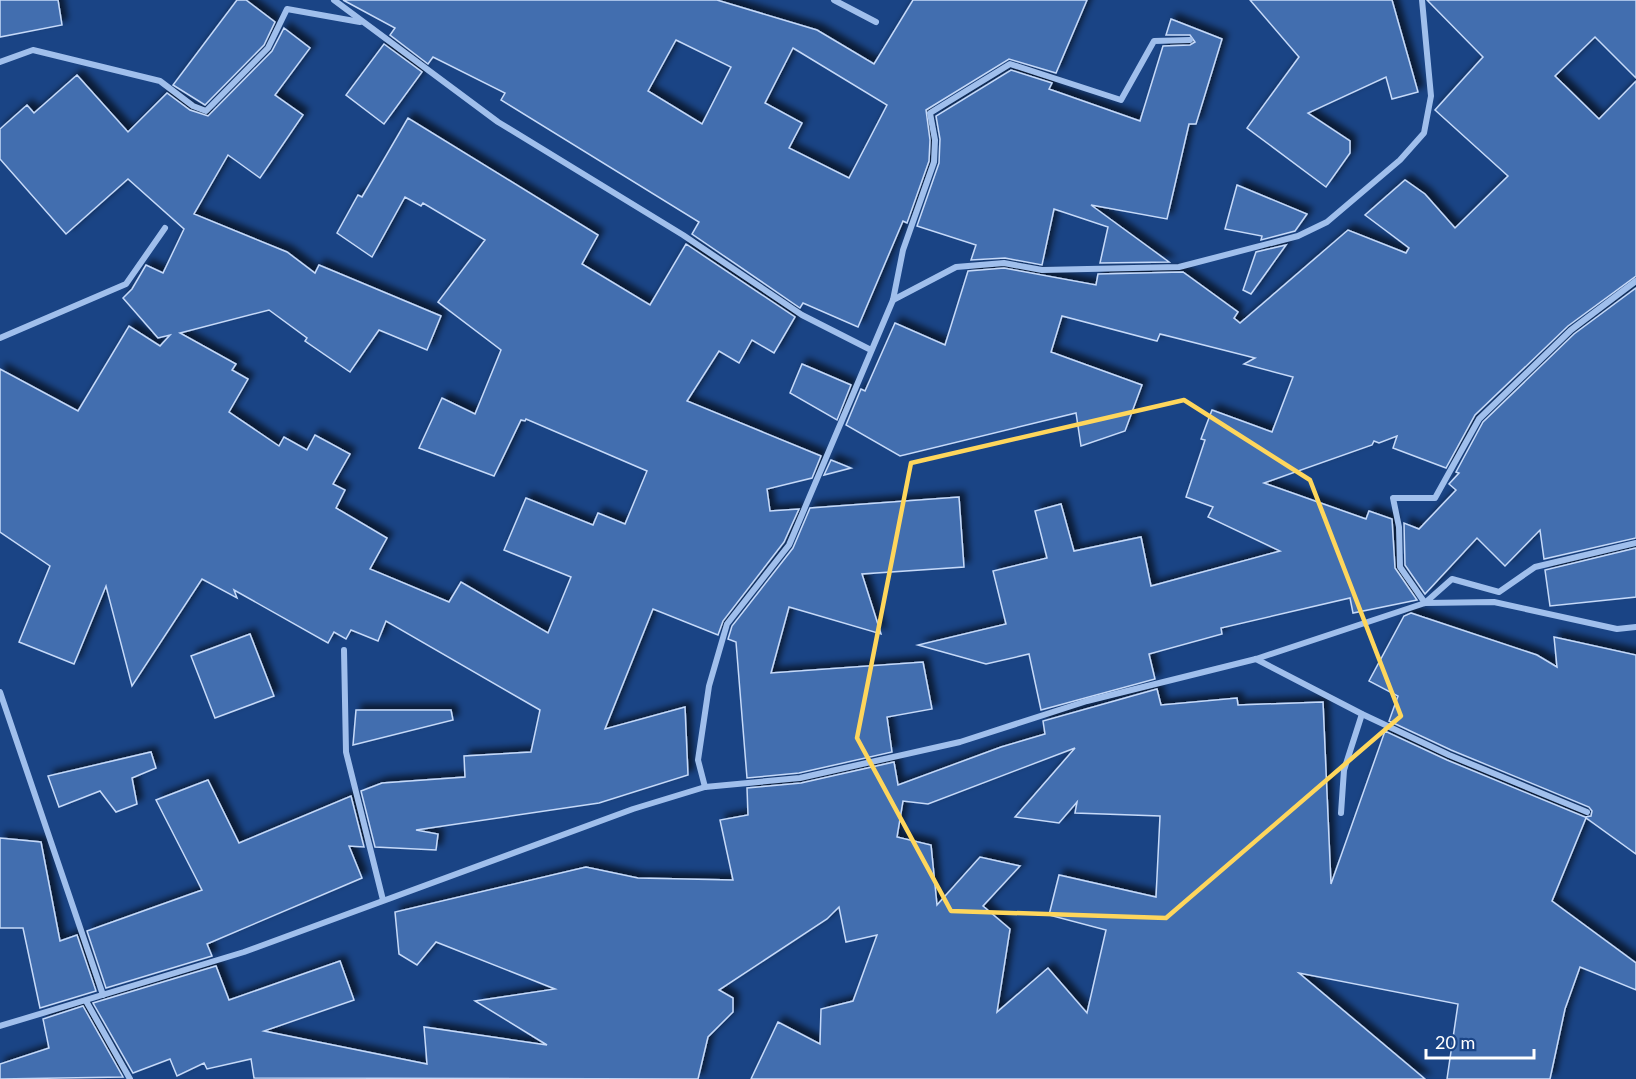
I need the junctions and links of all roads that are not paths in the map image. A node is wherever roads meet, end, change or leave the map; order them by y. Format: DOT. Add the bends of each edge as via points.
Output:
graph roads {
  1 [pos="334,0"];
  2 [pos="834,0"];
  3 [pos="1422,0"];
  4 [pos="876,22"];
  5 [pos="363,23"];
  6 [pos="1190,40"];
  7 [pos="0,62"];
  8 [pos="165,228"];
  9 [pos="1636,280"];
  10 [pos="893,300"];
  11 [pos="0,338"];
  12 [pos="871,350"];
  13 [pos="1636,543"];
  14 [pos="1425,603"];
  15 [pos="1636,627"];
  16 [pos="344,650"];
  17 [pos="1256,659"];
  18 [pos="0,692"];
  19 [pos="1362,714"];
  20 [pos="705,787"];
  21 [pos="1587,812"];
  22 [pos="1341,813"];
  23 [pos="383,900"];
  24 [pos="103,995"];
  25 [pos="86,1000"];
  26 [pos="0,1026"];
  27 [pos="130,1079"];
  1 -- 5 [label="street"];
  2 -- 4 [label="street"];
  3 -- 10 [label="street" via="1431,96 1424,133 1400,160 1327,222 1298,236 1179,267 1042,270 1004,263 956,267"];
  5 -- 7 [label="street" via="287,9 268,48 206,111 160,81 33,50"];
  5 -- 12 [label="street" via="498,122 645,211 802,315"];
  6 -- 10 [label="street" via="1154,41 1121,100 1010,64 930,113 934,162 903,250"];
  8 -- 11 [label="street" via="126,284"];
  9 -- 14 [label="street" via="1571,330 1479,419 1435,498 1394,498 1400,567"];
  10 -- 12 [label="street"];
  12 -- 20 [label="street" via="789,545 727,624 709,686 698,760"];
  13 -- 14 [label="street" via="1535,567 1499,592 1452,579"];
  14 -- 15 [label="street" via="1494,602 1617,629"];
  14 -- 17 [label="street"];
  16 -- 23 [label="street" via="346,752"];
  17 -- 19 [label="street"];
  17 -- 20 [label="street" via="1087,701 960,742 895,758 800,778"];
  18 -- 24 [label="street"];
  19 -- 21 [label="street"];
  19 -- 22 [label="street" via="1344,770"];
  20 -- 23 [label="street" via="633,809"];
  23 -- 24 [label="street" via="244,952"];
  24 -- 25 [label="street"];
  25 -- 26 [label="street"];
  25 -- 27 [label="street"];
}
